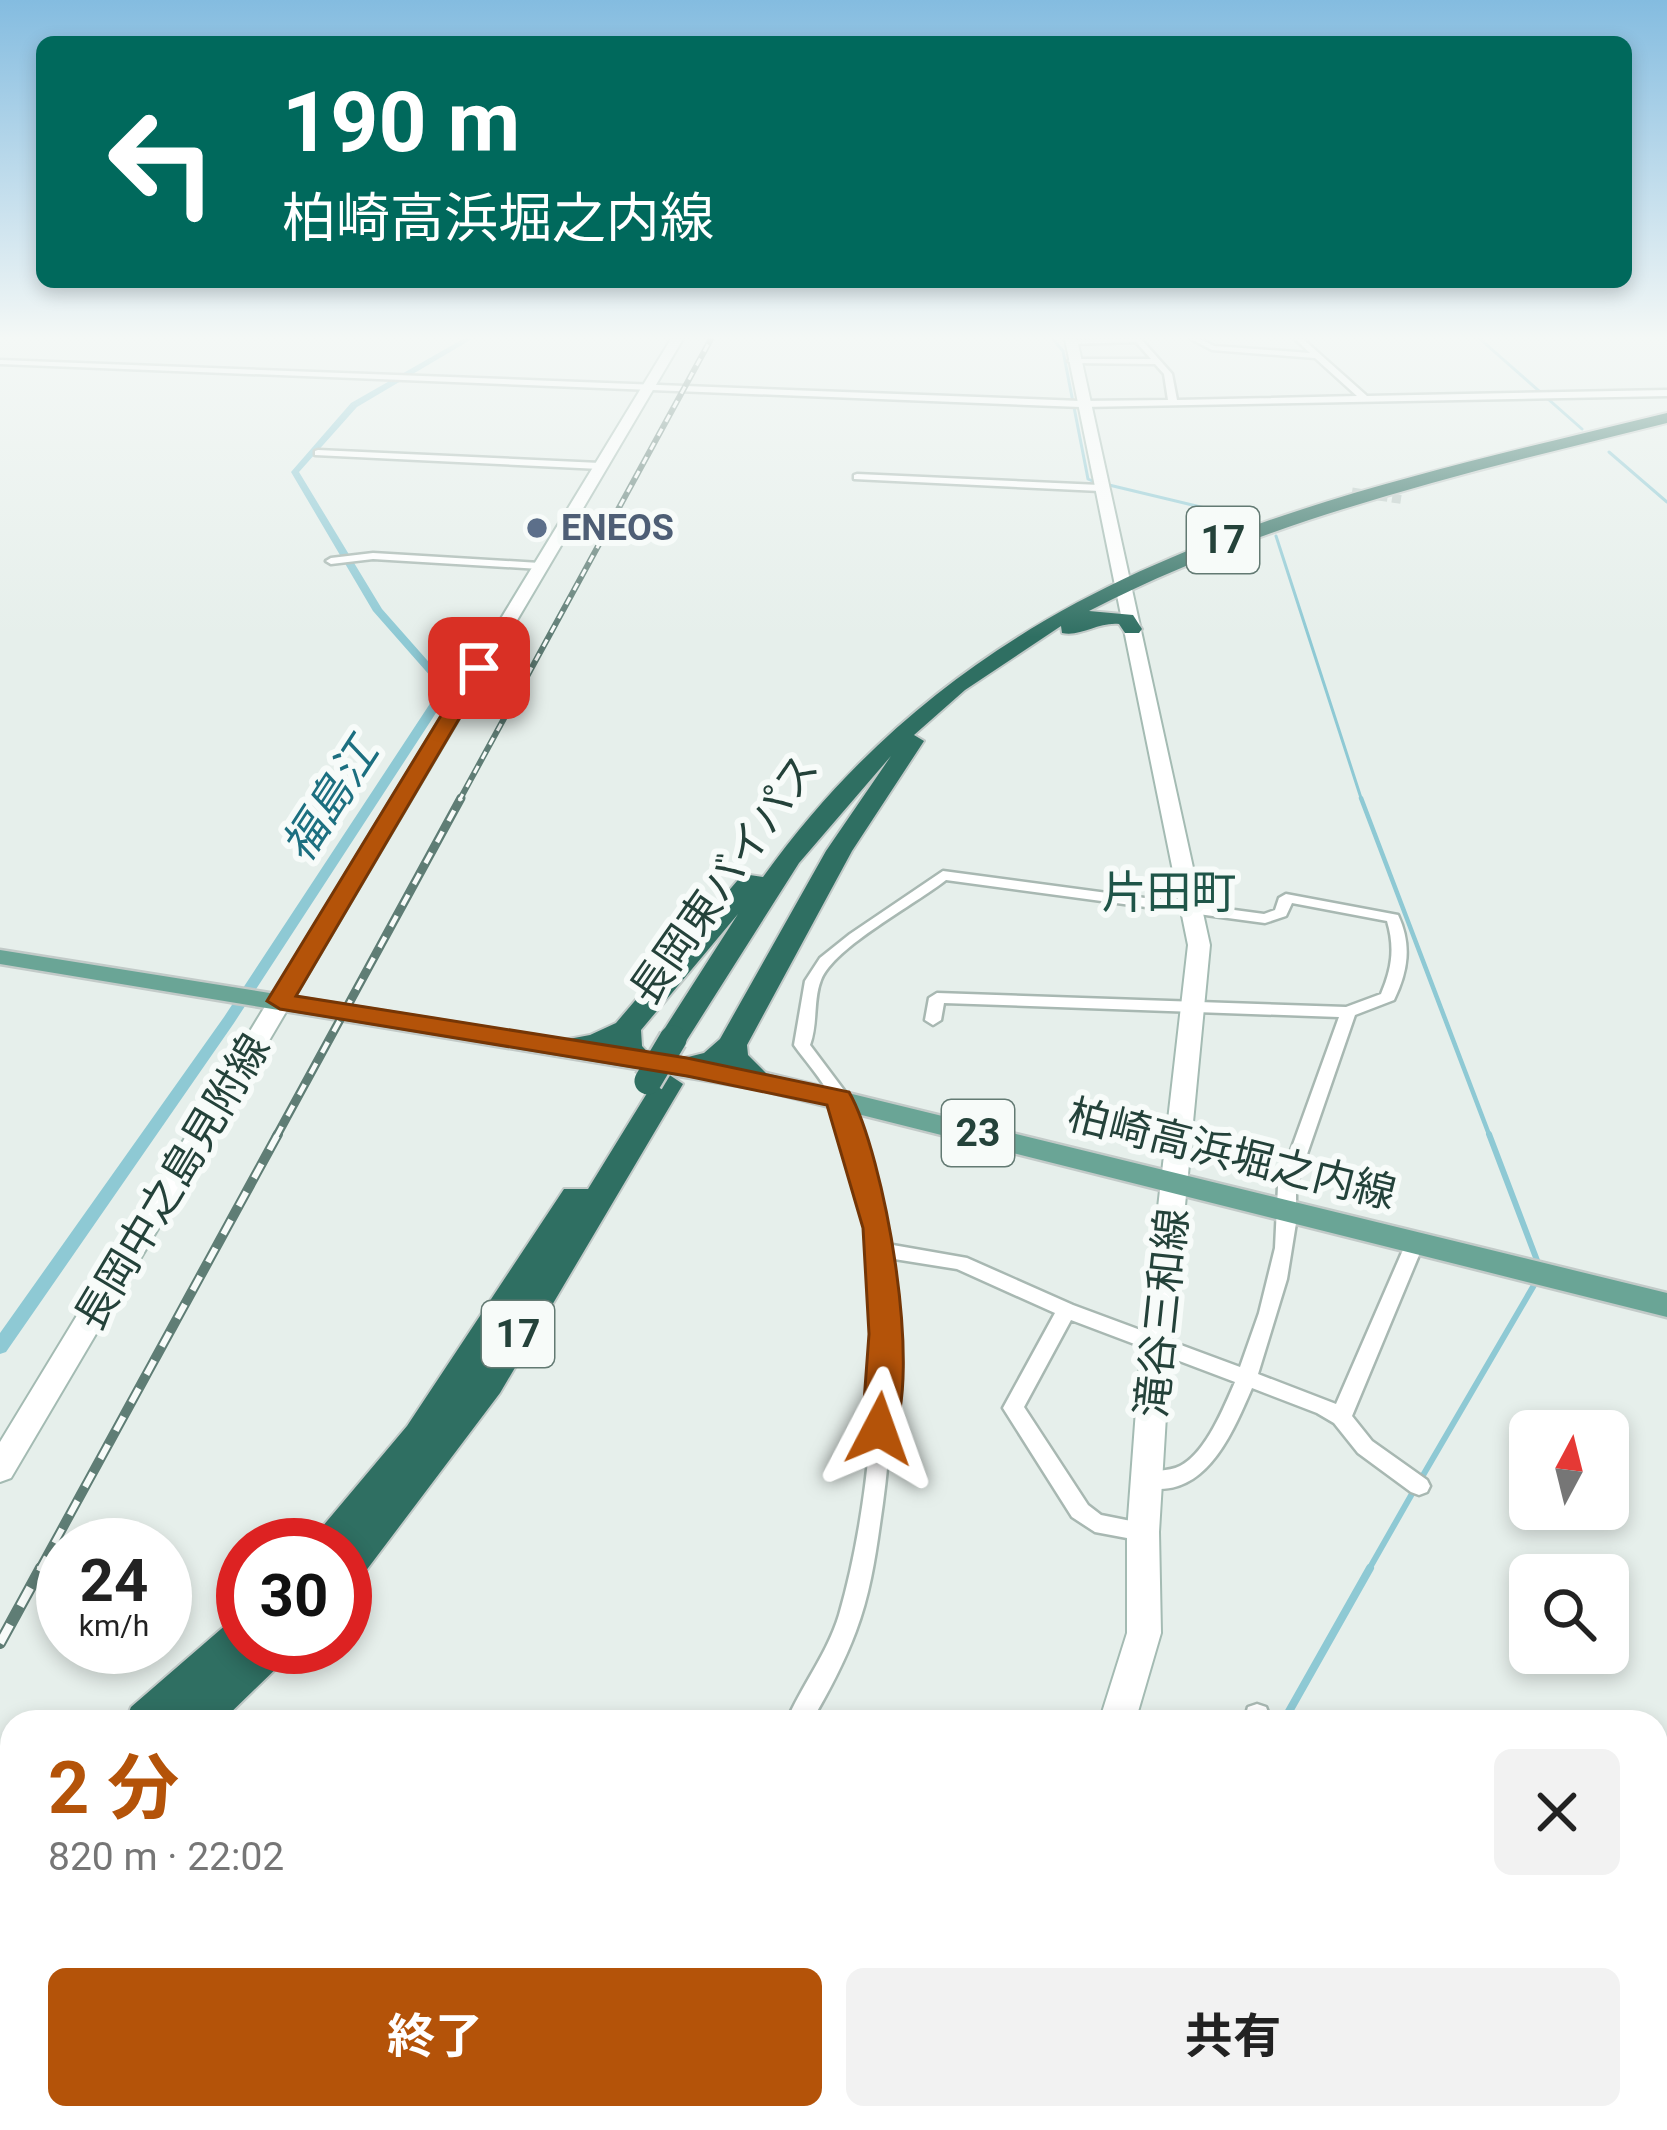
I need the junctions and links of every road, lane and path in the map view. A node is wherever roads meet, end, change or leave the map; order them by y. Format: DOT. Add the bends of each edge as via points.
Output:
graph roads {
  1 [pos="616,438"];
  2 [pos="1089,438"];
  3 [pos="1597,438"];
  4 [pos="1603,438"];
  5 [pos="318,453"];
  6 [pos="600,466"];
  7 [pos="857,478"];
  8 [pos="1100,488"];
  9 [pos="1360,497"];
  10 [pos="1115,556"];
  11 [pos="333,560"];
  12 [pos="540,566"];
  13 [pos="1123,588"];
  14 [pos="1132,629"];
  15 [pos="922,725"];
  16 [pos="850,794"];
  17 [pos="1193,911"];
  18 [pos="0,957"];
  19 [pos="271,999"];
  20 [pos="1196,1004"];
  21 [pos="1348,1012"];
  22 [pos="933,1020"];
  23 [pos="626,1029"];
  24 [pos="732,1046"];
  25 [pos="568,1048"];
  26 [pos="668,1063"];
  27 [pos="758,1079"];
  28 [pos="839,1098"];
  29 [pos="1175,1184"];
  30 [pos="1285,1210"];
  31 [pos="1415,1243"];
  32 [pos="878,1249"];
  33 [pos="1667,1305"];
  34 [pos="1066,1310"];
  35 [pos="1157,1343"];
  36 [pos="1247,1376"];
  37 [pos="1341,1417"];
  38 [pos="0,1468"];
  39 [pos="1148,1480"];
  40 [pos="1419,1486"];
  41 [pos="353,1518"];
  42 [pos="1143,1532"];
  43 [pos="372,1533"];
  44 [pos="216,1674"];
  45 [pos="232,1674"];
  46 [pos="164,1710"];
  47 [pos="201,1710"];
  48 [pos="804,1710"];
  49 [pos="1122,1710"];
  1 -- 6 [label="main road, 長岡中之島見附線"];
  2 -- 8 [label="main road, 滝谷三和線"];
  3 -- 9 [label="highway, 17"];
  4 -- 13 [label="highway, 17" via="1308,519"];
  5 -- 6 [label="street"];
  6 -- 12 [label="main road, 長岡中之島見附線"];
  7 -- 8 [label="street"];
  8 -- 10 [label="main road, 滝谷三和線"];
  9 -- 10 [label="highway" via="1153,563"];
  9 -- 13 [label="highway, 17" via="1218,542"];
  10 -- 13 [label="main road, 滝谷三和線"];
  11 -- 12 [label="street"];
  12 -- 19 [label="main road, 長岡中之島見附線"];
  13 -- 14 [label="main road, 滝谷三和線"];
  13 -- 15 [label="highway, 17"];
  14 -- 15 [label="highway" via="1116,616 1087,618"];
  14 -- 17 [label="main road, 滝谷三和線"];
  15 -- 16 [label="highway"];
  15 -- 16 [label="highway"];
  16 -- 23 [label="highway"];
  16 -- 24 [label="highway" via="819,885"];
  16 -- 26 [label="highway, 長岡東バイパス / 17"];
  17 -- 20 [label="main road, 滝谷三和線"];
  17 -- 21 [label="street" via="1272,919 1286,898 1393,918 1404,953 1390,990 1380,1003"];
  17 -- 28 [label="street" via="943,875 814,976 802,1045 829,1073"];
  18 -- 19 [label="main road, 23"];
  19 -- 25 [label="main road, 柏崎高浜堀之内線 / 23"];
  19 -- 38 [label="main road, 長岡中之島見附線"];
  20 -- 21 [label="street"];
  20 -- 22 [label="street" via="937,998"];
  20 -- 29 [label="main road, 滝谷三和線"];
  21 -- 30 [label="street" via="1300,1140"];
  23 -- 25 [label="highway"];
  23 -- 26 [label="highway" via="628,1049"];
  24 -- 26 [label="highway" via="714,1060"];
  24 -- 27 [label="highway"];
  25 -- 26 [label="main road, 柏崎高浜堀之内線 / 23"];
  26 -- 27 [label="main road, 柏崎高浜堀之内線 / 23"];
  26 -- 41 [label="highway, 長岡東バイパス / 17" via="490,1336"];
  26 -- 43 [label="highway, 長岡東バイパス / 17" via="476,1401"];
  27 -- 28 [label="main road, 柏崎高浜堀之内線 / 23"];
  28 -- 29 [label="main road, 柏崎高浜堀之内線 / 23"];
  28 -- 32 [label="street" via="879,1228"];
  29 -- 30 [label="main road, 柏崎高浜堀之内線 / 23"];
  29 -- 35 [label="main road, 滝谷三和線"];
  30 -- 31 [label="main road, 柏崎高浜堀之内線 / 23"];
  30 -- 36 [label="street"];
  31 -- 33 [label="main road, 柏崎高浜堀之内線 / 23"];
  31 -- 37 [label="street"];
  32 -- 34 [label="street" via="960,1263"];
  32 -- 48 [label="street" via="885,1334 870,1539 837,1650"];
  34 -- 35 [label="street"];
  34 -- 42 [label="street" via="1013,1408 1080,1511 1095,1523"];
  35 -- 36 [label="street"];
  35 -- 39 [label="main road, 滝谷三和線"];
  36 -- 37 [label="street"];
  36 -- 39 [label="street" via="1198,1465"];
  37 -- 40 [label="street"];
  39 -- 42 [label="main road, 滝谷三和線"];
  42 -- 49 [label="main road, 滝谷三和線" via="1144,1633"];
  44 -- 46 [label="highway"];
  45 -- 47 [label="highway"];
}
